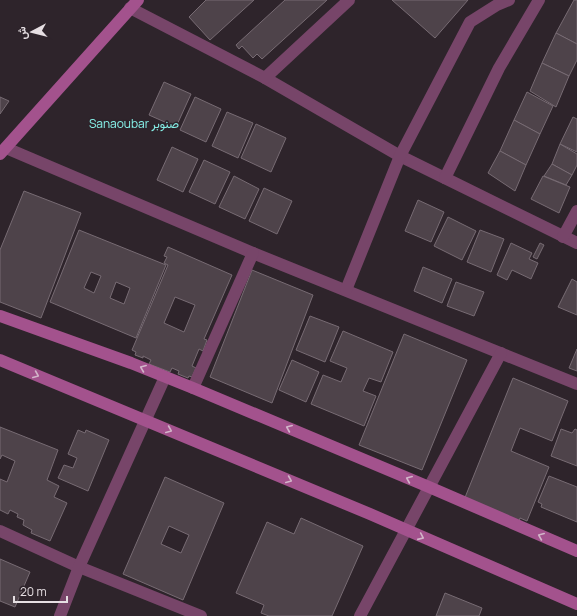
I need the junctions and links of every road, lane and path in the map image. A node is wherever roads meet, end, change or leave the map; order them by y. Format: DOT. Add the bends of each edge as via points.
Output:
graph roads {
  1 [pos="349,0"];
  2 [pos="509,0"];
  3 [pos="539,0"];
  4 [pos="135,2"];
  5 [pos="494,3"];
  6 [pos="265,78"];
  7 [pos="3,151"];
  8 [pos="400,156"];
  9 [pos="446,178"];
  10 [pos="577,211"];
  11 [pos="563,237"];
  12 [pos="577,243"];
  13 [pos="253,253"];
  14 [pos="346,290"];
  15 [pos="0,316"];
  16 [pos="501,353"];
  17 [pos="0,360"];
  18 [pos="165,377"];
  19 [pos="577,384"];
  20 [pos="193,388"];
  21 [pos="146,421"];
  22 [pos="429,487"];
  23 [pos="406,530"];
  24 [pos="0,531"];
  25 [pos="577,552"];
  26 [pos="79,568"];
  27 [pos="577,604"];
  28 [pos="60,616"];
  29 [pos="201,616"];
  30 [pos="360,616"];
  1 -- 6 [label="street"];
  2 -- 5 [label="street"];
  3 -- 9 [label="street" via="499,68"];
  4 -- 6 [label="street"];
  4 -- 7 [label="main road"];
  5 -- 8 [label="street" via="470,22"];
  6 -- 8 [label="street"];
  7 -- 13 [label="street"];
  8 -- 9 [label="street"];
  8 -- 14 [label="street"];
  9 -- 11 [label="street"];
  10 -- 11 [label="street"];
  11 -- 12 [label="street"];
  13 -- 14 [label="street"];
  13 -- 20 [label="street"];
  14 -- 16 [label="street"];
  18 -- 15 [label="main road, one-way"];
  16 -- 19 [label="street"];
  16 -- 22 [label="street"];
  17 -- 21 [label="main road, one-way"];
  18 -- 20 [label="main road"];
  18 -- 21 [label="street"];
  22 -- 20 [label="main road, one-way"];
  21 -- 23 [label="main road, one-way"];
  21 -- 26 [label="street"];
  22 -- 23 [label="street"];
  25 -- 22 [label="main road, one-way"];
  23 -- 27 [label="main road, one-way"];
  23 -- 30 [label="street"];
  24 -- 26 [label="street"];
  26 -- 28 [label="street"];
  26 -- 29 [label="street"];
}
